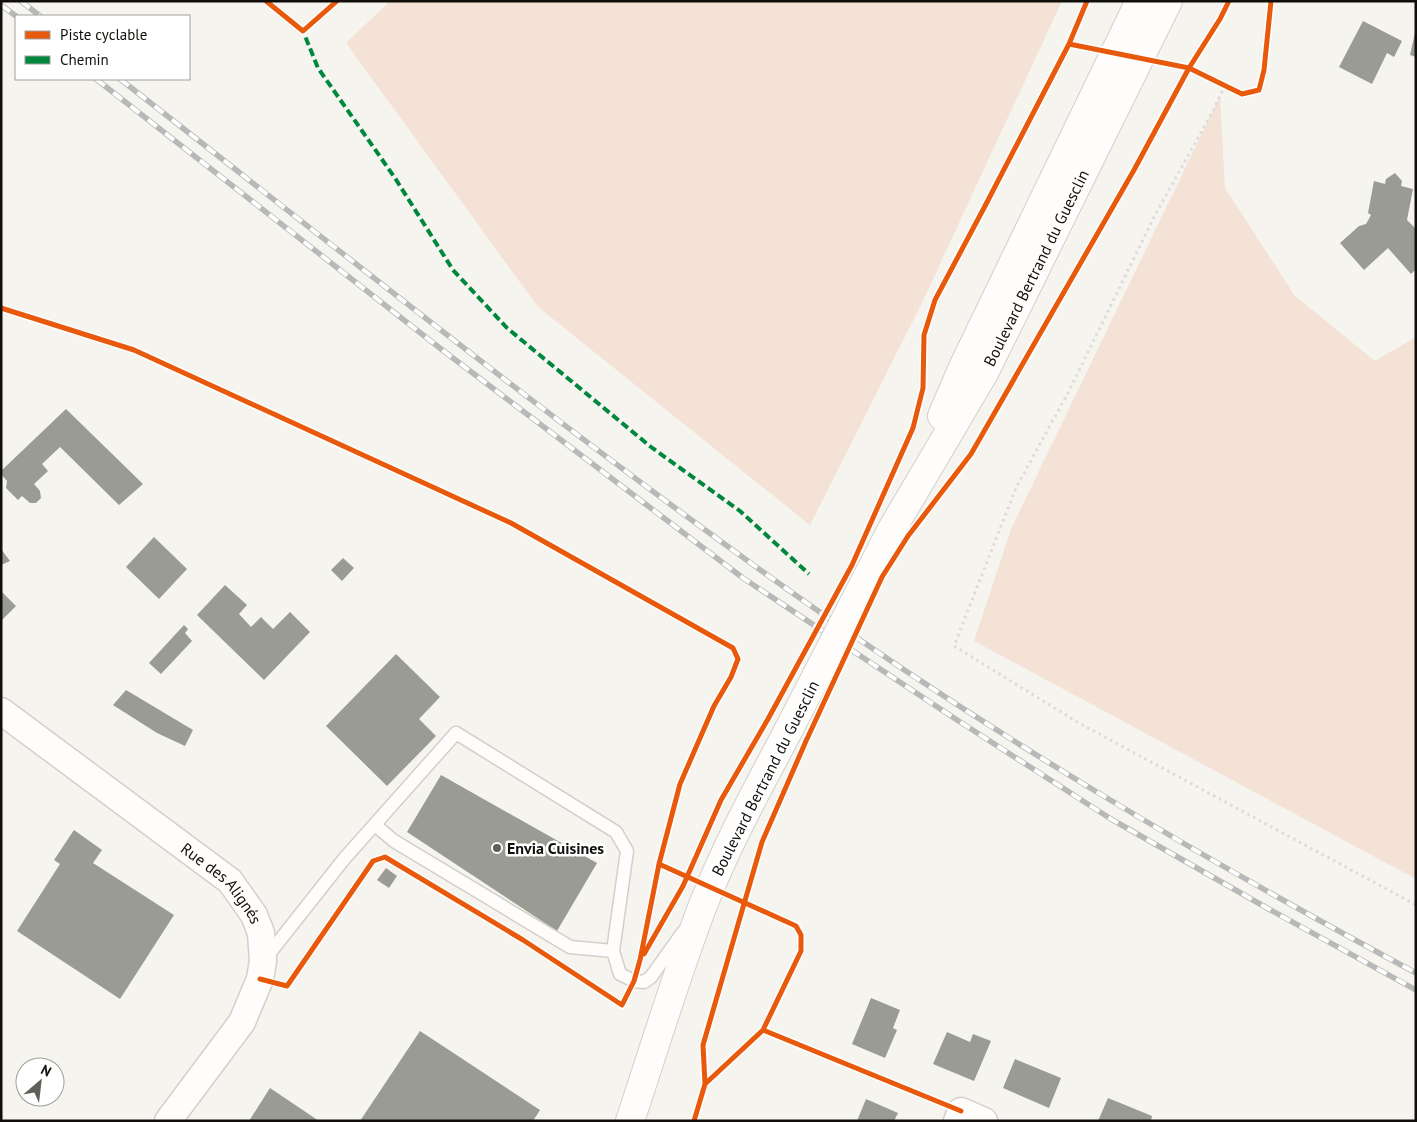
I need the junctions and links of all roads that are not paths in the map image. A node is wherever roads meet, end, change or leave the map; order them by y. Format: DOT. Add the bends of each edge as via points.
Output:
graph roads {
  1 [pos="1140,1"];
  2 [pos="1168,1"];
  3 [pos="892,529"];
  4 [pos="1,711"];
  5 [pos="375,825"];
  6 [pos="704,904"];
  7 [pos="613,951"];
  8 [pos="263,962"];
  9 [pos="168,1121"];
  10 [pos="630,1121"];
  11 [pos="957,1121"];
  12 [pos="984,1121"];
  1 -- 3 [label="main road, Boulevard Bertrand du Guesclin" via="964,365"];
  2 -- 3 [label="main road, Boulevard Bertrand du Guesclin" via="984,373"];
  3 -- 6 [label="main road, Boulevard Bertrand du Guesclin, bridge" via="740,820"];
  4 -- 8 [label="street, Rue des Alignés" via="230,881 254,915 261,933"];
  5 -- 7 [label="lane" via="394,841 570,948"];
  5 -- 7 [label="lane" via="456,733 616,832 627,851"];
  5 -- 8 [label="lane"];
  6 -- 7 [label="lane" via="644,982 620,974"];
  6 -- 10 [label="main road, Boulevard Bertrand du Guesclin"];
  8 -- 9 [label="street, Rue des Alignés" via="260,979 242,1022"];
  11 -- 12 [label="street" via="961,1111"];
}
